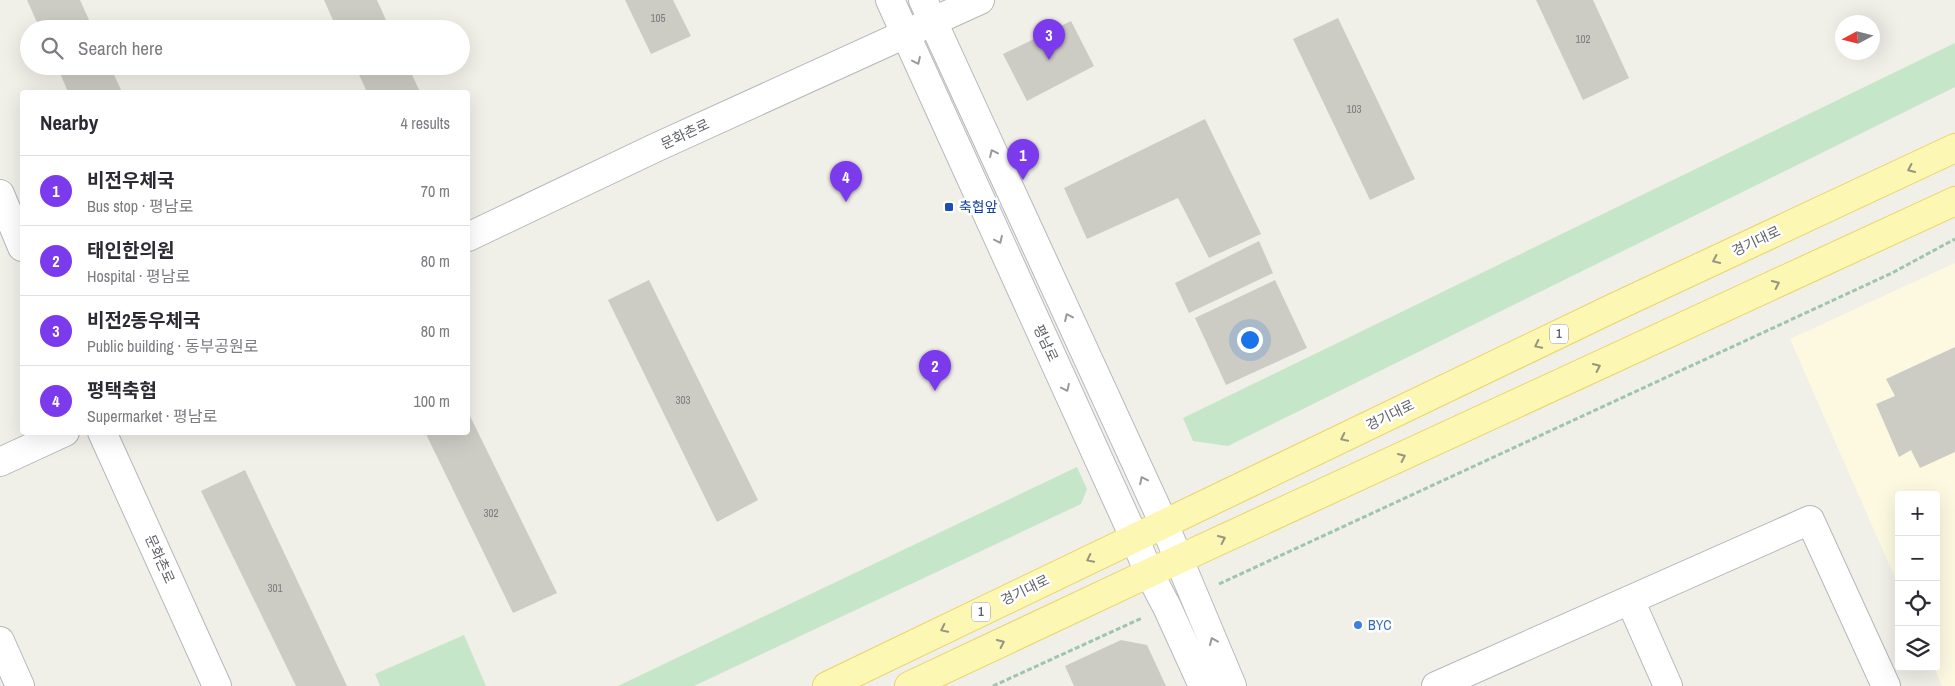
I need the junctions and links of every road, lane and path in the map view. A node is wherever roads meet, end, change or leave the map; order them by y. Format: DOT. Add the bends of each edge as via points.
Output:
graph roads {
  1 [pos="890,0"];
  2 [pos="980,0"];
  3 [pos="928,11"];
  4 [pos="904,34"];
  5 [pos="1955,148"];
  6 [pos="0,194"];
  7 [pos="1955,201"];
  8 [pos="470,236"];
  9 [pos="1955,239"];
  10 [pos="20,242"];
  11 [pos="58,435"];
  12 [pos="103,435"];
  13 [pos="0,462"];
  14 [pos="1164,524"];
  15 [pos="1134,537"];
  16 [pos="1178,560"];
  17 [pos="1148,573"];
  18 [pos="1212,587"];
  19 [pos="1630,600"];
  20 [pos="1167,607"];
  21 [pos="0,641"];
  22 [pos="1451,683"];
  23 [pos="20,686"];
  24 [pos="217,686"];
  25 [pos="827,686"];
  26 [pos="909,686"];
  27 [pos="993,686"];
  28 [pos="1203,686"];
  29 [pos="1232,686"];
  30 [pos="1668,686"];
  31 [pos="1886,686"];
  1 -- 4 [label="street, 평남로"];
  2 -- 3 [label="street, 문화촌로"];
  3 -- 4 [label="street, 문화촌로"];
  14 -- 3 [label="street, one-way"];
  4 -- 8 [label="street, 문화촌로" via="657,146"];
  4 -- 15 [label="street, 평남로, one-way"];
  5 -- 14 [label="main road, 경기대로 / 1, one-way"];
  6 -- 10 [label="street"];
  16 -- 7 [label="main road, one-way"];
  9 -- 18 [label="path" via="1874,281"];
  11 -- 13 [label="street"];
  12 -- 24 [label="street, 문화촌로"];
  14 -- 15 [label="main road, 경기대로 / 1"];
  14 -- 16 [label="street"];
  15 -- 17 [label="street, 평남로"];
  15 -- 25 [label="main road, 경기대로 / 1, one-way"];
  16 -- 17 [label="main road"];
  29 -- 16 [label="street, one-way"];
  17 -- 20 [label="street, 평남로"];
  26 -- 17 [label="main road, one-way"];
  19 -- 22 [label="street"];
  19 -- 30 [label="street"];
  19 -- 31 [label="street" via="1810,520"];
  20 -- 27 [label="path"];
  20 -- 28 [label="street, 평남로"];
  21 -- 23 [label="street"];
}
